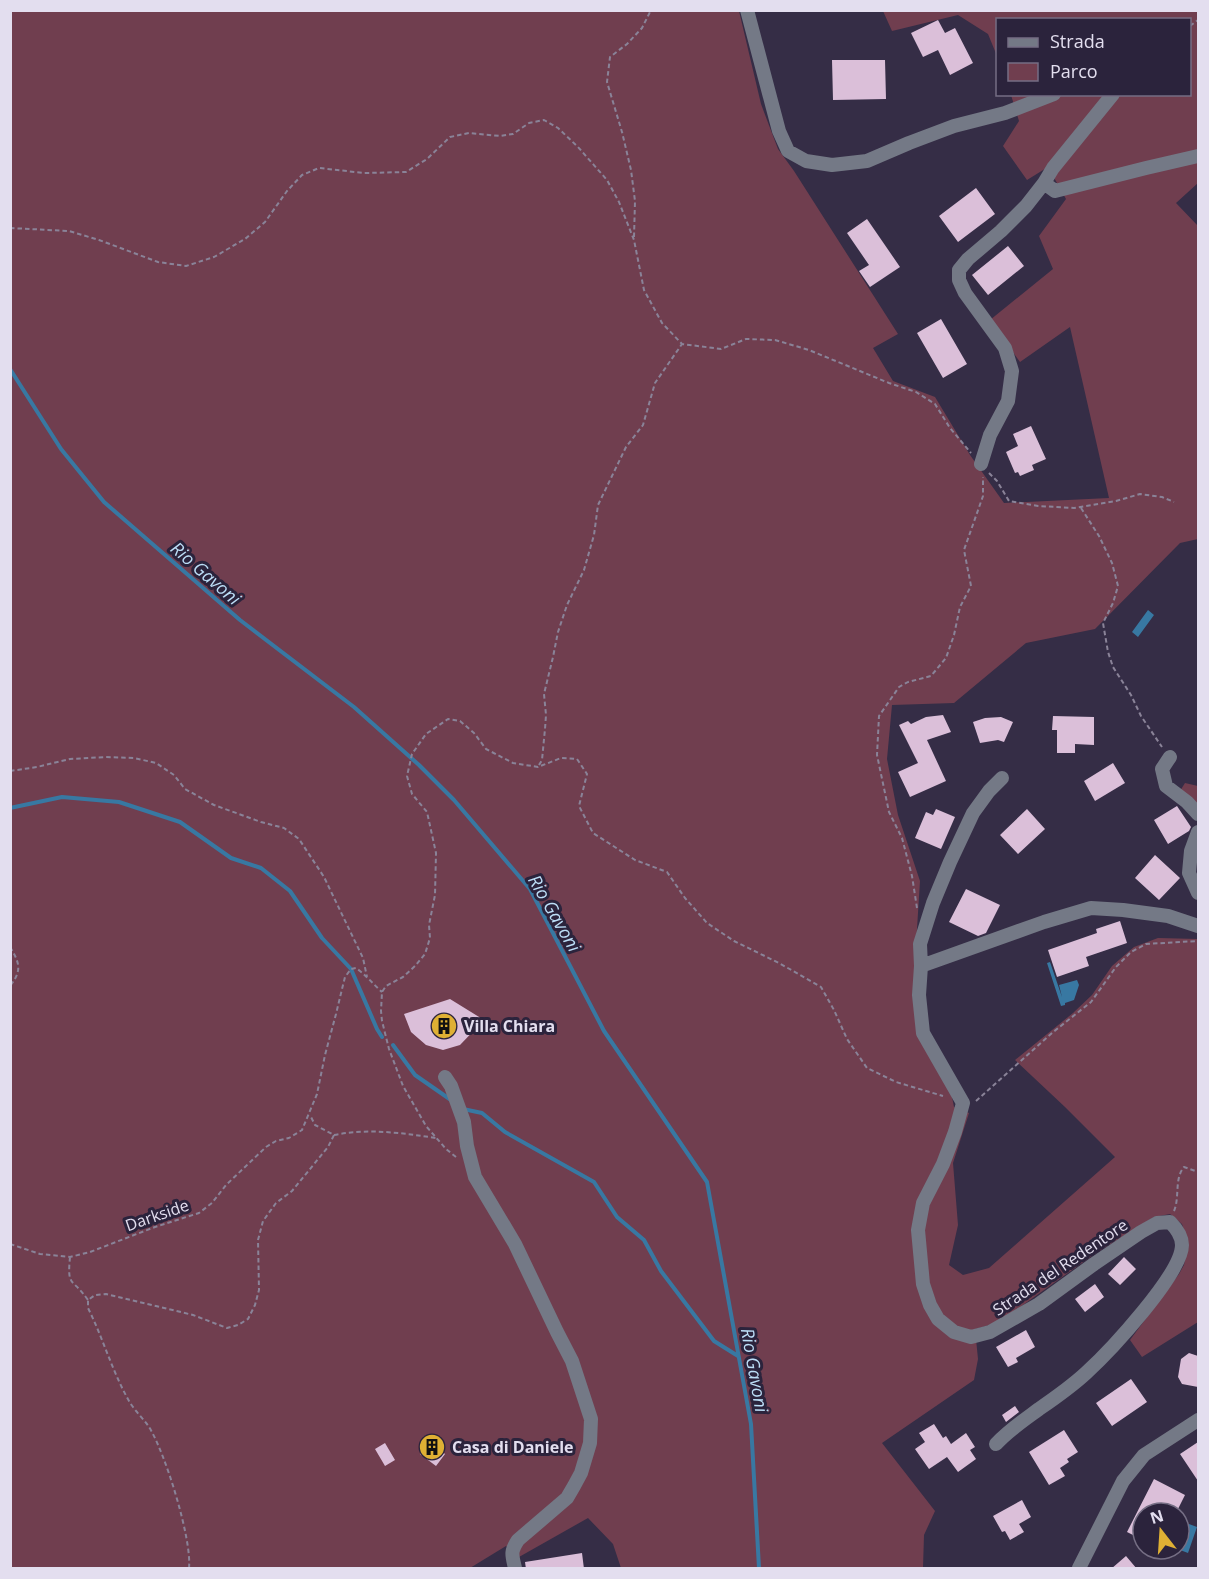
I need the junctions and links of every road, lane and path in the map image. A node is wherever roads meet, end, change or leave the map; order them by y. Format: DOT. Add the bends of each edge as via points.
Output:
graph roads {
  1 [pos="651,10"];
  2 [pos="747,10"];
  3 [pos="1049,96"];
  4 [pos="1111,96"];
  5 [pos="1198,156"];
  6 [pos="1044,183"];
  7 [pos="10,228"];
  8 [pos="634,240"];
  9 [pos="682,344"];
  10 [pos="981,464"];
  11 [pos="1174,502"];
  12 [pos="1081,508"];
  13 [pos="1170,756"];
  14 [pos="538,767"];
  15 [pos="10,771"];
  16 [pos="1002,778"];
  17 [pos="1198,814"];
  18 [pos="1198,832"];
  19 [pos="1198,893"];
  20 [pos="917,909"];
  21 [pos="1198,926"];
  22 [pos="1198,941"];
  23 [pos="10,947"];
  24 [pos="921,966"];
  25 [pos="367,976"];
  26 [pos="10,986"];
  27 [pos="382,992"];
  28 [pos="445,1077"];
  29 [pos="963,1103"];
  30 [pos="309,1115"];
  31 [pos="334,1135"];
  32 [pos="436,1138"];
  33 [pos="459,1159"];
  34 [pos="1198,1172"];
  35 [pos="1170,1222"];
  36 [pos="10,1244"];
  37 [pos="70,1257"];
  38 [pos="88,1300"];
  39 [pos="1198,1420"];
  40 [pos="996,1444"];
  41 [pos="189,1569"];
  42 [pos="515,1569"];
  43 [pos="1079,1569"];
  1 -- 8 [label="path" via="642,28 610,57 607,82 631,170"];
  2 -- 3 [label="street" via="779,130 788,151 806,161 832,165 867,162 954,126"];
  4 -- 6 [label="street"];
  5 -- 6 [label="street" via="1055,191"];
  6 -- 10 [label="street" via="1026,206 959,270 965,293 1005,348 1012,371 1008,401 990,435"];
  7 -- 8 [label="path" via="69,231 158,262 186,266 214,257 245,239 265,222 302,175 319,168 406,172 450,137 469,133 513,134 529,123 544,120 558,128 608,180"];
  8 -- 9 [label="path" via="644,290 662,323"];
  9 -- 10 [label="path" via="721,349 746,339 775,340 916,392 935,404"];
  9 -- 14 [label="path" via="656,383 643,425 626,447 598,505 584,570 558,632 544,694 545,729"];
  10 -- 12 [label="path" via="998,481 1009,501"];
  10 -- 20 [label="path" via="983,496 964,550 970,586 945,658 931,676 899,687 879,716 877,755 890,812 912,876"];
  11 -- 12 [label="path" via="1140,494"];
  12 -- 13 [label="path" via="1112,563 1118,586 1103,623 1110,660 1141,716"];
  13 -- 17 [label="street" via="1162,769 1167,786"];
  14 -- 27 [label="path" via="513,763 486,749 460,721 448,719 426,734 412,754 407,776 412,794 427,812 436,853 430,938 425,954 415,966"];
  14 -- 29 [label="path" via="561,758 577,759 586,774 579,806 593,833 634,860 667,872 707,923 821,987 867,1068 896,1082"];
  15 -- 25 [label="path" via="70,759 134,758 156,764 174,775 185,789 214,805 284,828 299,840 324,877 363,958"];
  16 -- 24 [label="street" via="973,813 950,862 920,944"];
  18 -- 19 [label="street" via="1191,851 1190,873"];
  21 -- 24 [label="street" via="1168,916 1091,908"];
  22 -- 29 [label="path" via="1146,944 1131,952 1091,1002 973,1104"];
  23 -- 26 [label="path" via="18,976"];
  24 -- 29 [label="street" via="923,1032"];
  25 -- 27 [label="path"];
  25 -- 30 [label="path" via="356,968 345,977"];
  27 -- 32 [label="path" via="381,1022 397,1071"];
  28 -- 42 [label="street" via="464,1122 475,1176 515,1244 572,1361 591,1419 590,1443 581,1473 567,1498 512,1548"];
  29 -- 35 [label="street, Strada del Redentore" via="943,1164 923,1203 918,1230 923,1284 930,1305 938,1319 954,1332 971,1336 990,1332 1039,1304 1142,1232 1157,1223"];
  30 -- 31 [label="path" via="315,1125"];
  30 -- 37 [label="path, Darkside" via="302,1130 266,1147 199,1213"];
  31 -- 32 [label="path" via="353,1131"];
  31 -- 38 [label="path" via="292,1191 276,1203 263,1221 258,1240 259,1290 248,1319 226,1328 194,1315 106,1294 95,1294"];
  32 -- 33 [label="path"];
  34 -- 35 [label="path" via="1184,1167 1179,1173 1177,1205"];
  35 -- 40 [label="street" via="1178,1230 1182,1244 1172,1274 1087,1372"];
  36 -- 37 [label="path, Darkside" via="40,1254"];
  37 -- 38 [label="path" via="71,1283"];
  38 -- 41 [label="path" via="88,1308 130,1403 149,1427 164,1459 187,1540"];
  39 -- 43 [label="street" via="1144,1455 1123,1481"];
}
